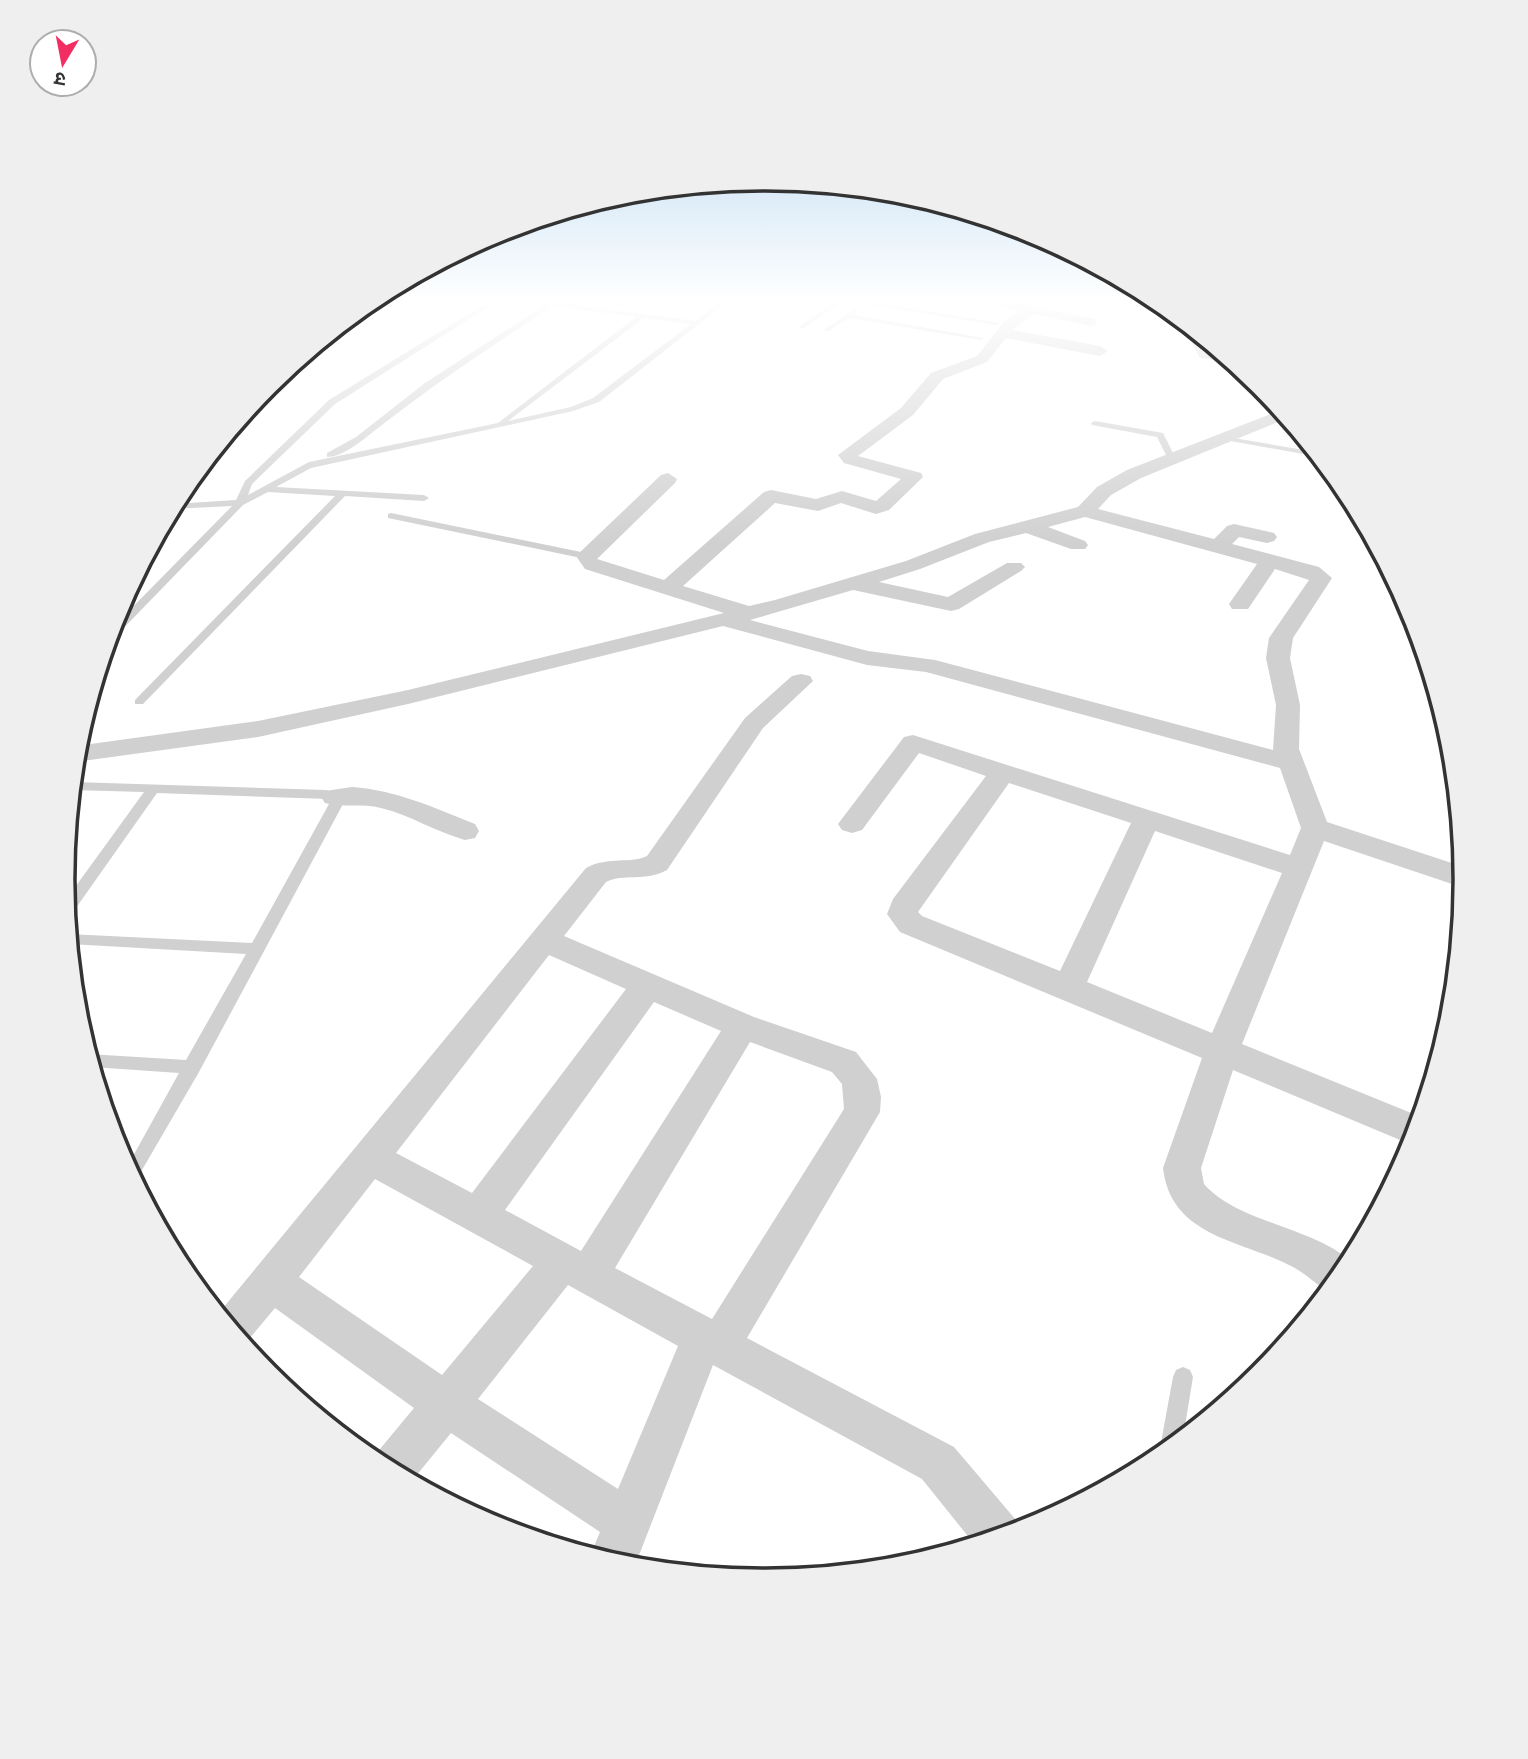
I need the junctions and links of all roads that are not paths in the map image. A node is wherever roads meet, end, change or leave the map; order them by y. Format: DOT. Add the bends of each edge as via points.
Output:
graph roads {
  1 [pos="366,381"];
  2 [pos="434,381"];
  3 [pos="555,381"];
  4 [pos="621,381"];
  5 [pos="934,381"];
  6 [pos="1275,418"];
  7 [pos="1095,423"];
  8 [pos="497,425"];
  9 [pos="1225,438"];
  10 [pos="1304,452"];
  11 [pos="1172,459"];
  12 [pos="304,467"];
  13 [pos="668,479"];
  14 [pos="266,489"];
  15 [pos="343,493"];
  16 [pos="424,498"];
  17 [pos="240,503"];
  18 [pos="185,506"];
  19 [pos="1085,511"];
  20 [pos="391,516"];
  21 [pos="1027,526"];
  22 [pos="1267,537"];
  23 [pos="1078,545"];
  24 [pos="1219,546"];
  25 [pos="586,556"];
  26 [pos="1270,561"];
  27 [pos="1014,567"];
  28 [pos="852,583"];
  29 [pos="667,589"];
  30 [pos="1240,604"];
  31 [pos="748,613"];
  32 [pos="128,617"];
  33 [pos="722,620"];
  34 [pos="801,681"];
  35 [pos="139,702"];
  36 [pos="87,752"];
  37 [pos="1290,763"];
  38 [pos="1003,772"];
  39 [pos="82,786"];
  40 [pos="154,788"];
  41 [pos="335,797"];
  42 [pos="1147,818"];
  43 [pos="852,824"];
  44 [pos="1315,828"];
  45 [pos="465,831"];
  46 [pos="1299,868"];
  47 [pos="1453,874"];
  48 [pos="76,897"];
  49 [pos="78,939"];
  50 [pos="546,940"];
  51 [pos="257,949"];
  52 [pos="648,985"];
  53 [pos="1068,988"];
  54 [pos="742,1026"];
  55 [pos="1222,1050"];
  56 [pos="100,1061"];
  57 [pos="193,1067"];
  58 [pos="1406,1127"];
  59 [pos="370,1158"];
  60 [pos="137,1165"];
  61 [pos="478,1216"];
  62 [pos="575,1269"];
  63 [pos="1331,1270"];
  64 [pos="271,1281"];
  65 [pos="237,1323"];
  66 [pos="711,1341"];
  67 [pos="1183,1377"];
  68 [pos="446,1404"];
  69 [pos="1174,1433"];
  70 [pos="398,1462"];
  71 [pos="993,1529"];
  72 [pos="620,1543"];
  1 -- 17 [label="lane" via="332,402 248,483"];
  2 -- 12 [label="lane" via="359,439"];
  3 -- 8 [label="lane"];
  4 -- 8 [label="lane" via="596,400 573,409"];
  5 -- 29 [label="street" via="900,420 846,454 914,477 882,506 842,497 818,505 771,496"];
  6 -- 9 [label="street"];
  7 -- 11 [label="lane" via="1160,435"];
  8 -- 12 [label="lane"];
  9 -- 10 [label="lane"];
  9 -- 11 [label="street"];
  11 -- 19 [label="street" via="1104,491"];
  12 -- 14 [label="lane"];
  13 -- 25 [label="street"];
  14 -- 15 [label="lane"];
  14 -- 17 [label="lane"];
  15 -- 16 [label="lane"];
  15 -- 35 [label="lane"];
  17 -- 18 [label="lane"];
  17 -- 32 [label="lane"];
  19 -- 21 [label="street"];
  19 -- 24 [label="street"];
  20 -- 25 [label="lane"];
  21 -- 23 [label="street"];
  21 -- 28 [label="street"];
  22 -- 24 [label="street" via="1234,530"];
  24 -- 26 [label="street"];
  25 -- 29 [label="street" via="592,565"];
  26 -- 30 [label="street"];
  26 -- 37 [label="street" via="1319,575 1322,581 1278,648 1288,699 1285,742"];
  27 -- 28 [label="street" via="951,604"];
  28 -- 31 [label="street"];
  29 -- 31 [label="street"];
  31 -- 33 [label="street"];
  33 -- 36 [label="street" via="258,729"];
  33 -- 37 [label="street" via="867,658 927,665"];
  34 -- 50 [label="street" via="754,723 657,863 639,870 603,870"];
  37 -- 44 [label="street"];
  38 -- 42 [label="street"];
  38 -- 43 [label="street" via="913,743"];
  38 -- 53 [label="street" via="902,914 911,924"];
  39 -- 40 [label="lane"];
  40 -- 41 [label="lane"];
  40 -- 48 [label="lane"];
  41 -- 45 [label="street" via="355,793 396,803"];
  41 -- 51 [label="lane" via="336,804"];
  42 -- 46 [label="street"];
  42 -- 53 [label="street"];
  44 -- 46 [label="street"];
  44 -- 47 [label="street"];
  46 -- 55 [label="street"];
  49 -- 51 [label="lane"];
  50 -- 52 [label="street"];
  50 -- 59 [label="street"];
  51 -- 57 [label="lane"];
  52 -- 54 [label="street"];
  52 -- 61 [label="street"];
  53 -- 55 [label="street"];
  54 -- 62 [label="street"];
  54 -- 66 [label="street" via="844,1062 859,1079 863,1104"];
  55 -- 58 [label="street"];
  55 -- 63 [label="street" via="1182,1168 1183,1180 1194,1201 1317,1259"];
  56 -- 57 [label="lane"];
  57 -- 60 [label="lane"];
  59 -- 61 [label="street"];
  59 -- 64 [label="street"];
  61 -- 62 [label="street"];
  62 -- 66 [label="street"];
  62 -- 68 [label="street"];
  64 -- 65 [label="street"];
  64 -- 68 [label="street"];
  66 -- 71 [label="street" via="938,1463"];
  66 -- 72 [label="street"];
  67 -- 69 [label="lane"];
  68 -- 70 [label="street"];
  68 -- 72 [label="street"];
}
